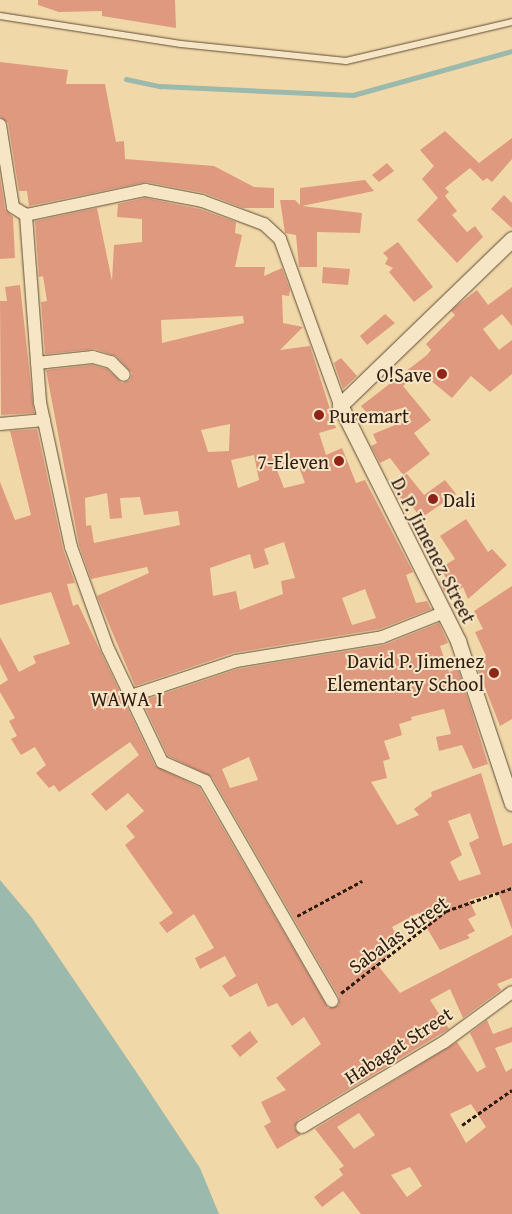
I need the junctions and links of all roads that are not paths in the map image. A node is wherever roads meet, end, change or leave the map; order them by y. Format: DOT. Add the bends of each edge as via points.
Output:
graph roads {
  1 [pos="0,16"];
  2 [pos="512,22"];
  3 [pos="0,125"];
  4 [pos="26,215"];
  5 [pos="512,239"];
  6 [pos="37,363"];
  7 [pos="124,375"];
  8 [pos="340,405"];
  9 [pos="44,420"];
  10 [pos="0,424"];
  11 [pos="445,612"];
  12 [pos="131,696"];
  13 [pos="512,803"];
  14 [pos="512,992"];
  15 [pos="332,1000"];
  16 [pos="302,1127"];
  1 -- 2 [label="lane" via="182,44 346,61"];
  3 -- 4 [label="street" via="13,208"];
  4 -- 6 [label="street"];
  4 -- 8 [label="street" via="145,190 202,201 264,224 280,238"];
  5 -- 8 [label="street"];
  6 -- 7 [label="street" via="93,356 111,362"];
  6 -- 9 [label="street"];
  8 -- 11 [label="street, D. P. Jimenez Street" via="349,430"];
  9 -- 10 [label="street"];
  9 -- 12 [label="street" via="71,547"];
  11 -- 12 [label="street" via="382,637 236,660"];
  11 -- 13 [label="street, D. P. Jimenez Street"];
  12 -- 15 [label="street" via="162,762 205,781"];
  14 -- 16 [label="street, Habagat Street" via="444,1042"];
}
